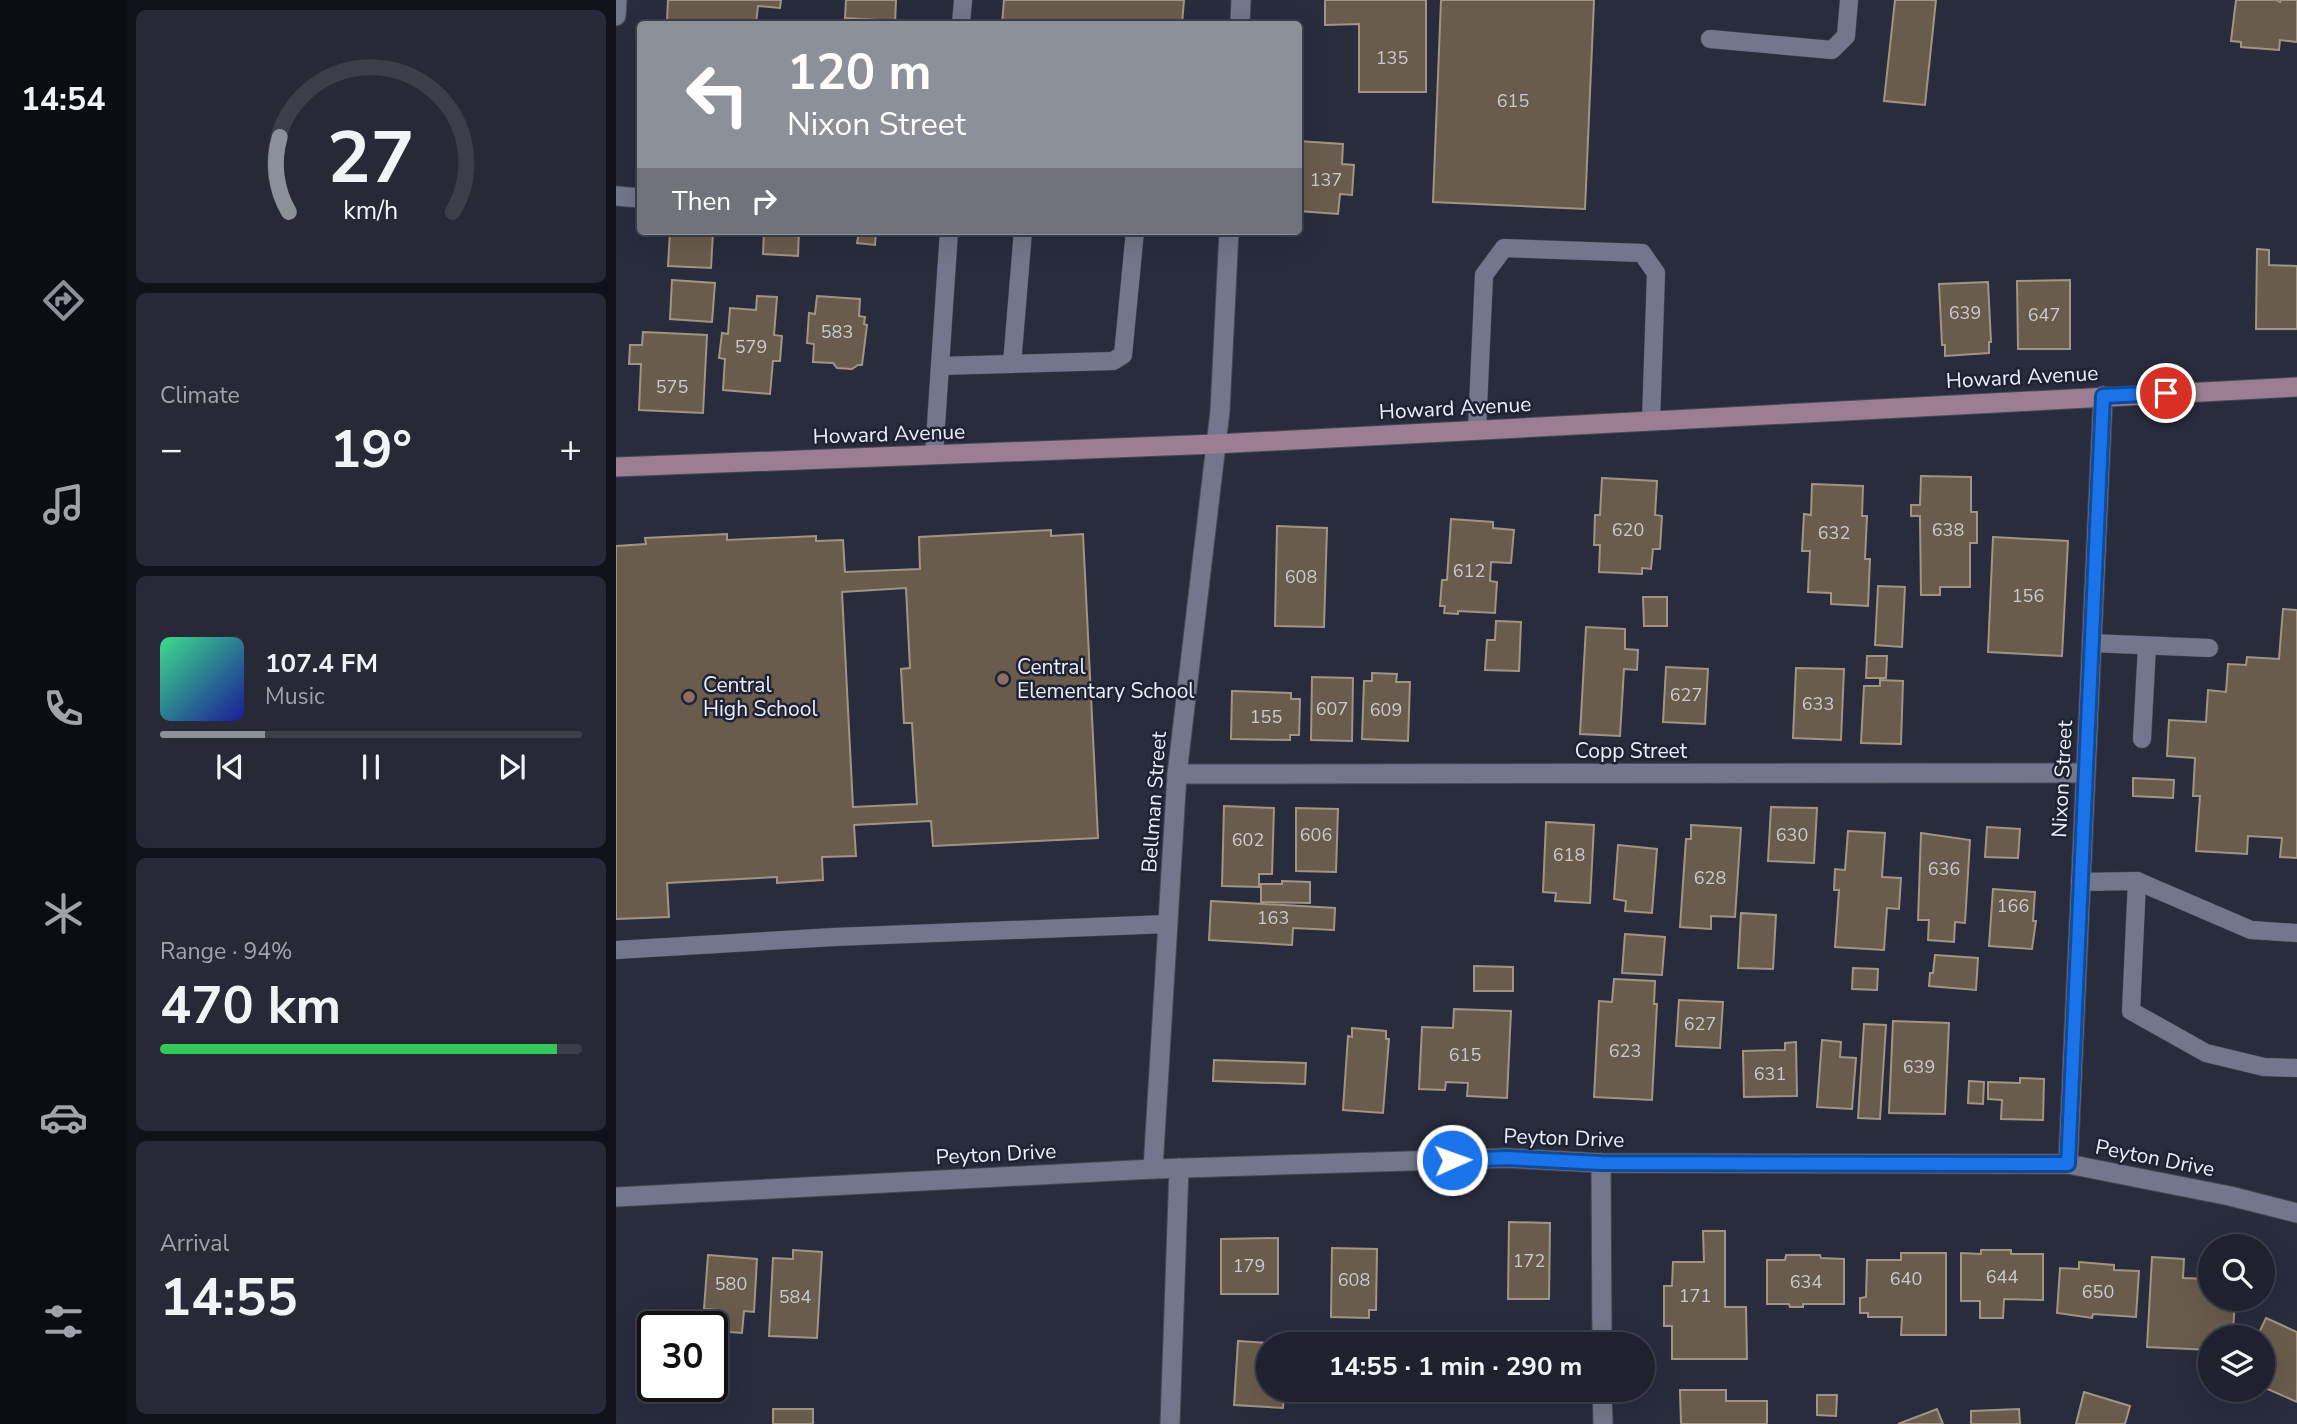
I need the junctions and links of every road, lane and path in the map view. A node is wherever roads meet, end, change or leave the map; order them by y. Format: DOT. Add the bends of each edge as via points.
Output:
graph roads {
  1 [pos="617,0"];
  2 [pos="963,0"];
  3 [pos="1241,0"];
  4 [pos="1849,0"];
  5 [pos="616,16"];
  6 [pos="961,21"];
  7 [pos="1240,21"];
  8 [pos="1710,39"];
  9 [pos="616,196"];
  10 [pos="637,198"];
  11 [pos="949,235"];
  12 [pos="1023,235"];
  13 [pos="1135,235"];
  14 [pos="1229,235"];
  15 [pos="1012,364"];
  16 [pos="940,366"];
  17 [pos="2297,387"];
  18 [pos="2103,396"];
  19 [pos="1651,421"];
  20 [pos="1477,429"];
  21 [pos="1216,444"];
  22 [pos="934,455"];
  23 [pos="616,467"];
  24 [pos="2091,643"];
  25 [pos="2147,646"];
  26 [pos="2209,648"];
  27 [pos="2142,739"];
  28 [pos="2085,773"];
  29 [pos="1177,774"];
  30 [pos="2137,881"];
  31 [pos="2080,882"];
  32 [pos="1168,924"];
  33 [pos="2297,933"];
  34 [pos="616,950"];
  35 [pos="2297,1068"];
  36 [pos="1601,1163"];
  37 [pos="2068,1164"];
  38 [pos="1179,1168"];
  39 [pos="1153,1169"];
  40 [pos="616,1197"];
  41 [pos="2297,1213"];
  42 [pos="1602,1332"];
  43 [pos="1602,1402"];
  44 [pos="1170,1424"];
  45 [pos="1603,1424"];
  1 -- 5 [label="street"];
  2 -- 6 [label="lane"];
  3 -- 7 [label="street"];
  4 -- 8 [label="lane" via="1846,36 1832,50"];
  9 -- 10 [label="street"];
  11 -- 16 [label="lane"];
  12 -- 15 [label="lane"];
  13 -- 15 [label="lane" via="1123,355 1113,361"];
  14 -- 21 [label="street, Bellman Street"];
  15 -- 16 [label="lane"];
  16 -- 22 [label="lane"];
  17 -- 18 [label="main road, Howard Avenue"];
  18 -- 19 [label="main road, Howard Avenue"];
  18 -- 24 [label="street, Nixon Street"];
  19 -- 20 [label="main road, Howard Avenue"];
  19 -- 20 [label="lane" via="1656,273 1642,253 1504,248 1483,275"];
  20 -- 21 [label="main road, Howard Avenue"];
  21 -- 22 [label="main road, Howard Avenue"];
  21 -- 29 [label="street, Bellman Street"];
  22 -- 23 [label="main road, Howard Avenue"];
  24 -- 25 [label="lane"];
  24 -- 28 [label="street, Nixon Street"];
  25 -- 26 [label="lane"];
  25 -- 27 [label="lane"];
  28 -- 29 [label="street, Copp Street"];
  28 -- 31 [label="street, Nixon Street"];
  29 -- 32 [label="street, Bellman Street"];
  30 -- 31 [label="lane"];
  30 -- 33 [label="lane" via="2251,930"];
  30 -- 35 [label="lane" via="2131,1011 2206,1053 2264,1067"];
  31 -- 37 [label="street, Nixon Street"];
  32 -- 34 [label="lane"];
  32 -- 39 [label="street, Bellman Street"];
  36 -- 37 [label="street, Peyton Drive"];
  36 -- 38 [label="street, Peyton Drive" via="1507,1158"];
  36 -- 42 [label="street"];
  37 -- 41 [label="street, Peyton Drive"];
  38 -- 39 [label="street, Peyton Drive"];
  38 -- 44 [label="street"];
  39 -- 40 [label="street, Peyton Drive"];
  43 -- 45 [label="street"];
}
